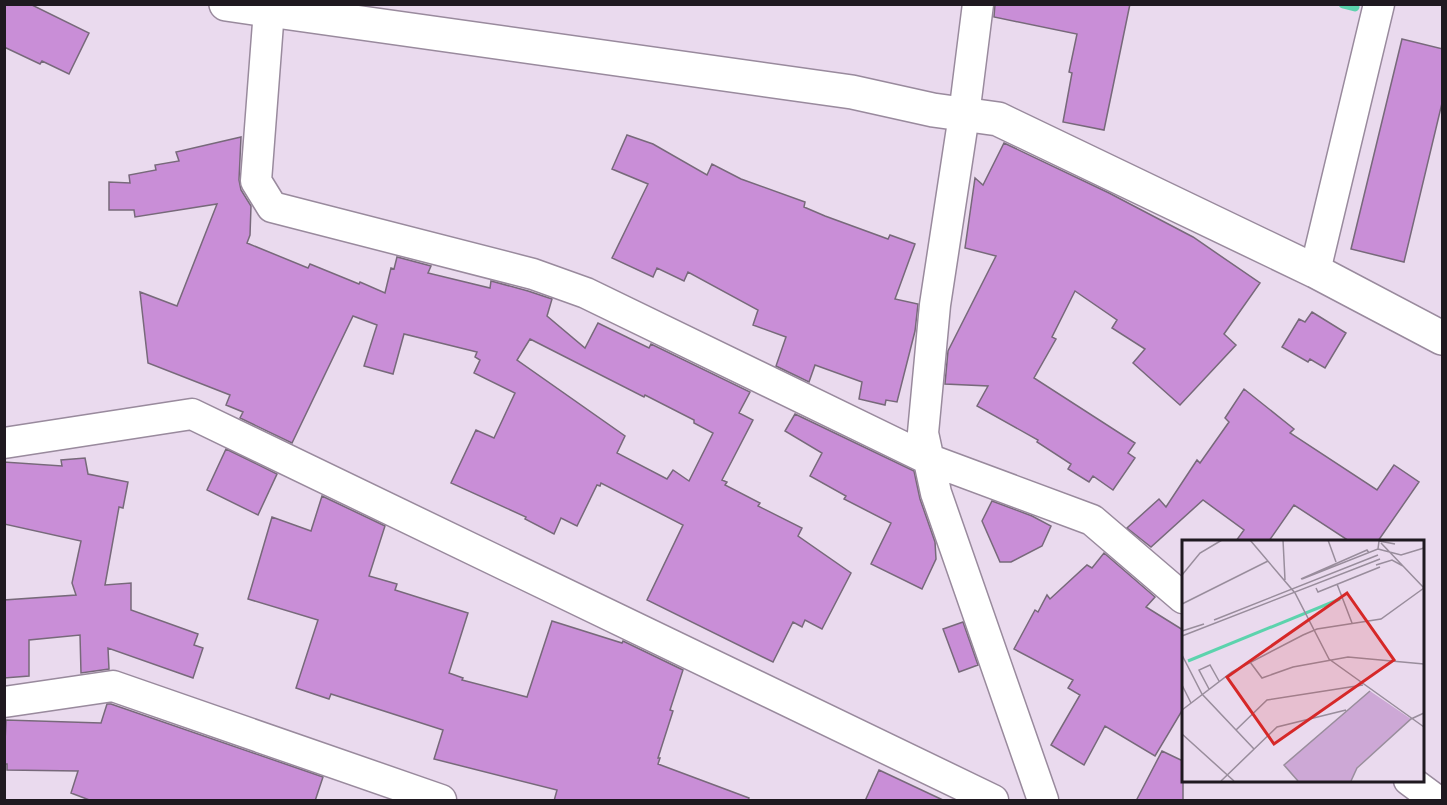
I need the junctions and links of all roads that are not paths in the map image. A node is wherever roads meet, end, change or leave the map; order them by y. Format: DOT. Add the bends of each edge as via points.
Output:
graph roads {
  1 [pos="226,4"];
  2 [pos="978,4"];
  3 [pos="1379,4"];
  4 [pos="269,10"];
  5 [pos="964,115"];
  6 [pos="1315,271"];
  7 [pos="1443,339"];
  8 [pos="4,443"];
  9 [pos="928,459"];
  10 [pos="1182,597"];
  11 [pos="4,702"];
  12 [pos="1410,781"];
  13 [pos="441,801"];
  14 [pos="993,801"];
  15 [pos="1043,801"];
  16 [pos="1436,801"];
  1 -- 4 [label="street"];
  2 -- 5 [label="street"];
  3 -- 6 [label="street"];
  4 -- 5 [label="street" via="852,92"];
  4 -- 9 [label="street" via="256,181 272,207 533,274 586,293"];
  5 -- 6 [label="street" via="998,119"];
  5 -- 9 [label="street" via="935,304 923,433"];
  6 -- 7 [label="street"];
  8 -- 14 [label="street" via="192,414"];
  9 -- 10 [label="street" via="1092,520"];
  9 -- 15 [label="street" via="936,493"];
  11 -- 13 [label="street" via="113,686"];
  12 -- 16 [label="street"];
}
